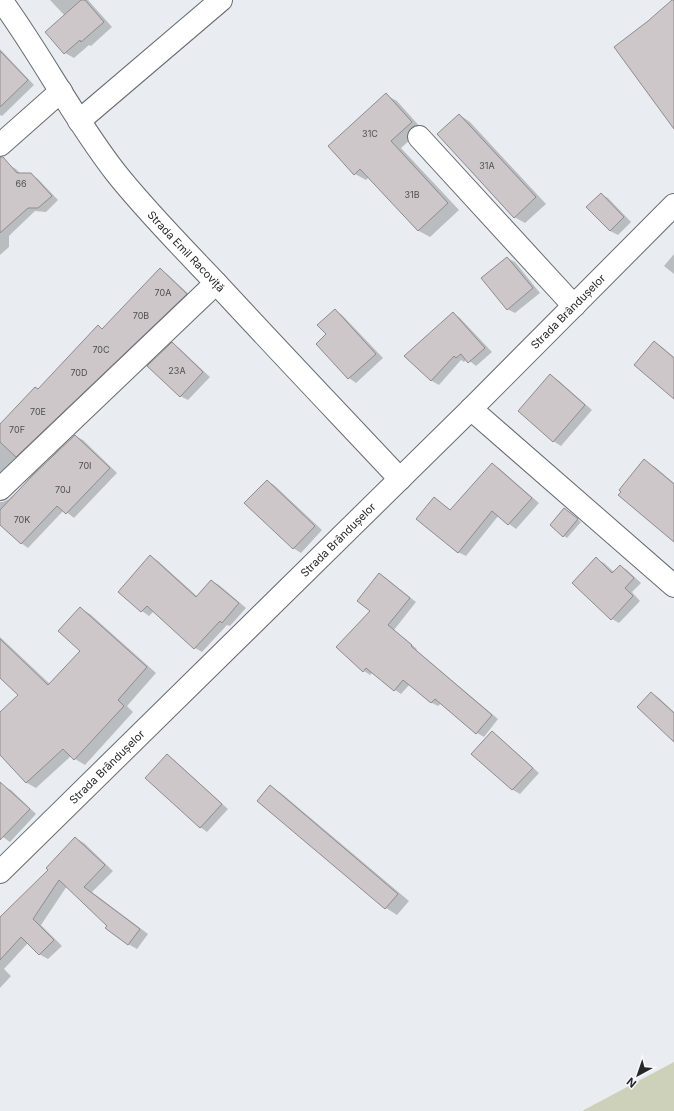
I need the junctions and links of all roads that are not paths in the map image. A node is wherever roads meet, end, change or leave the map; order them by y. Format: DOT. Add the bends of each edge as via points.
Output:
graph roads {
  1 [pos="1,0"];
  2 [pos="221,0"];
  3 [pos="61,91"];
  4 [pos="78,121"];
  5 [pos="419,137"];
  6 [pos="0,145"];
  7 [pos="674,205"];
  8 [pos="216,283"];
  9 [pos="574,306"];
  10 [pos="471,409"];
  11 [pos="400,479"];
  12 [pos="0,489"];
  13 [pos="674,586"];
  14 [pos="0,872"];
  1 -- 3 [label="street, Strada Emil Racoviță"];
  2 -- 4 [label="street"];
  3 -- 4 [label="street, Strada Emil Racoviță"];
  3 -- 6 [label="street"];
  4 -- 8 [label="street, Strada Emil Racoviță" via="116,173"];
  5 -- 9 [label="street"];
  7 -- 9 [label="street, Strada Brândușelor"];
  8 -- 11 [label="street, Strada Emil Racoviță"];
  8 -- 12 [label="street"];
  9 -- 10 [label="street, Strada Brândușelor"];
  10 -- 11 [label="street, Strada Brândușelor"];
  10 -- 13 [label="street"];
  11 -- 14 [label="street, Strada Brândușelor"];
}
